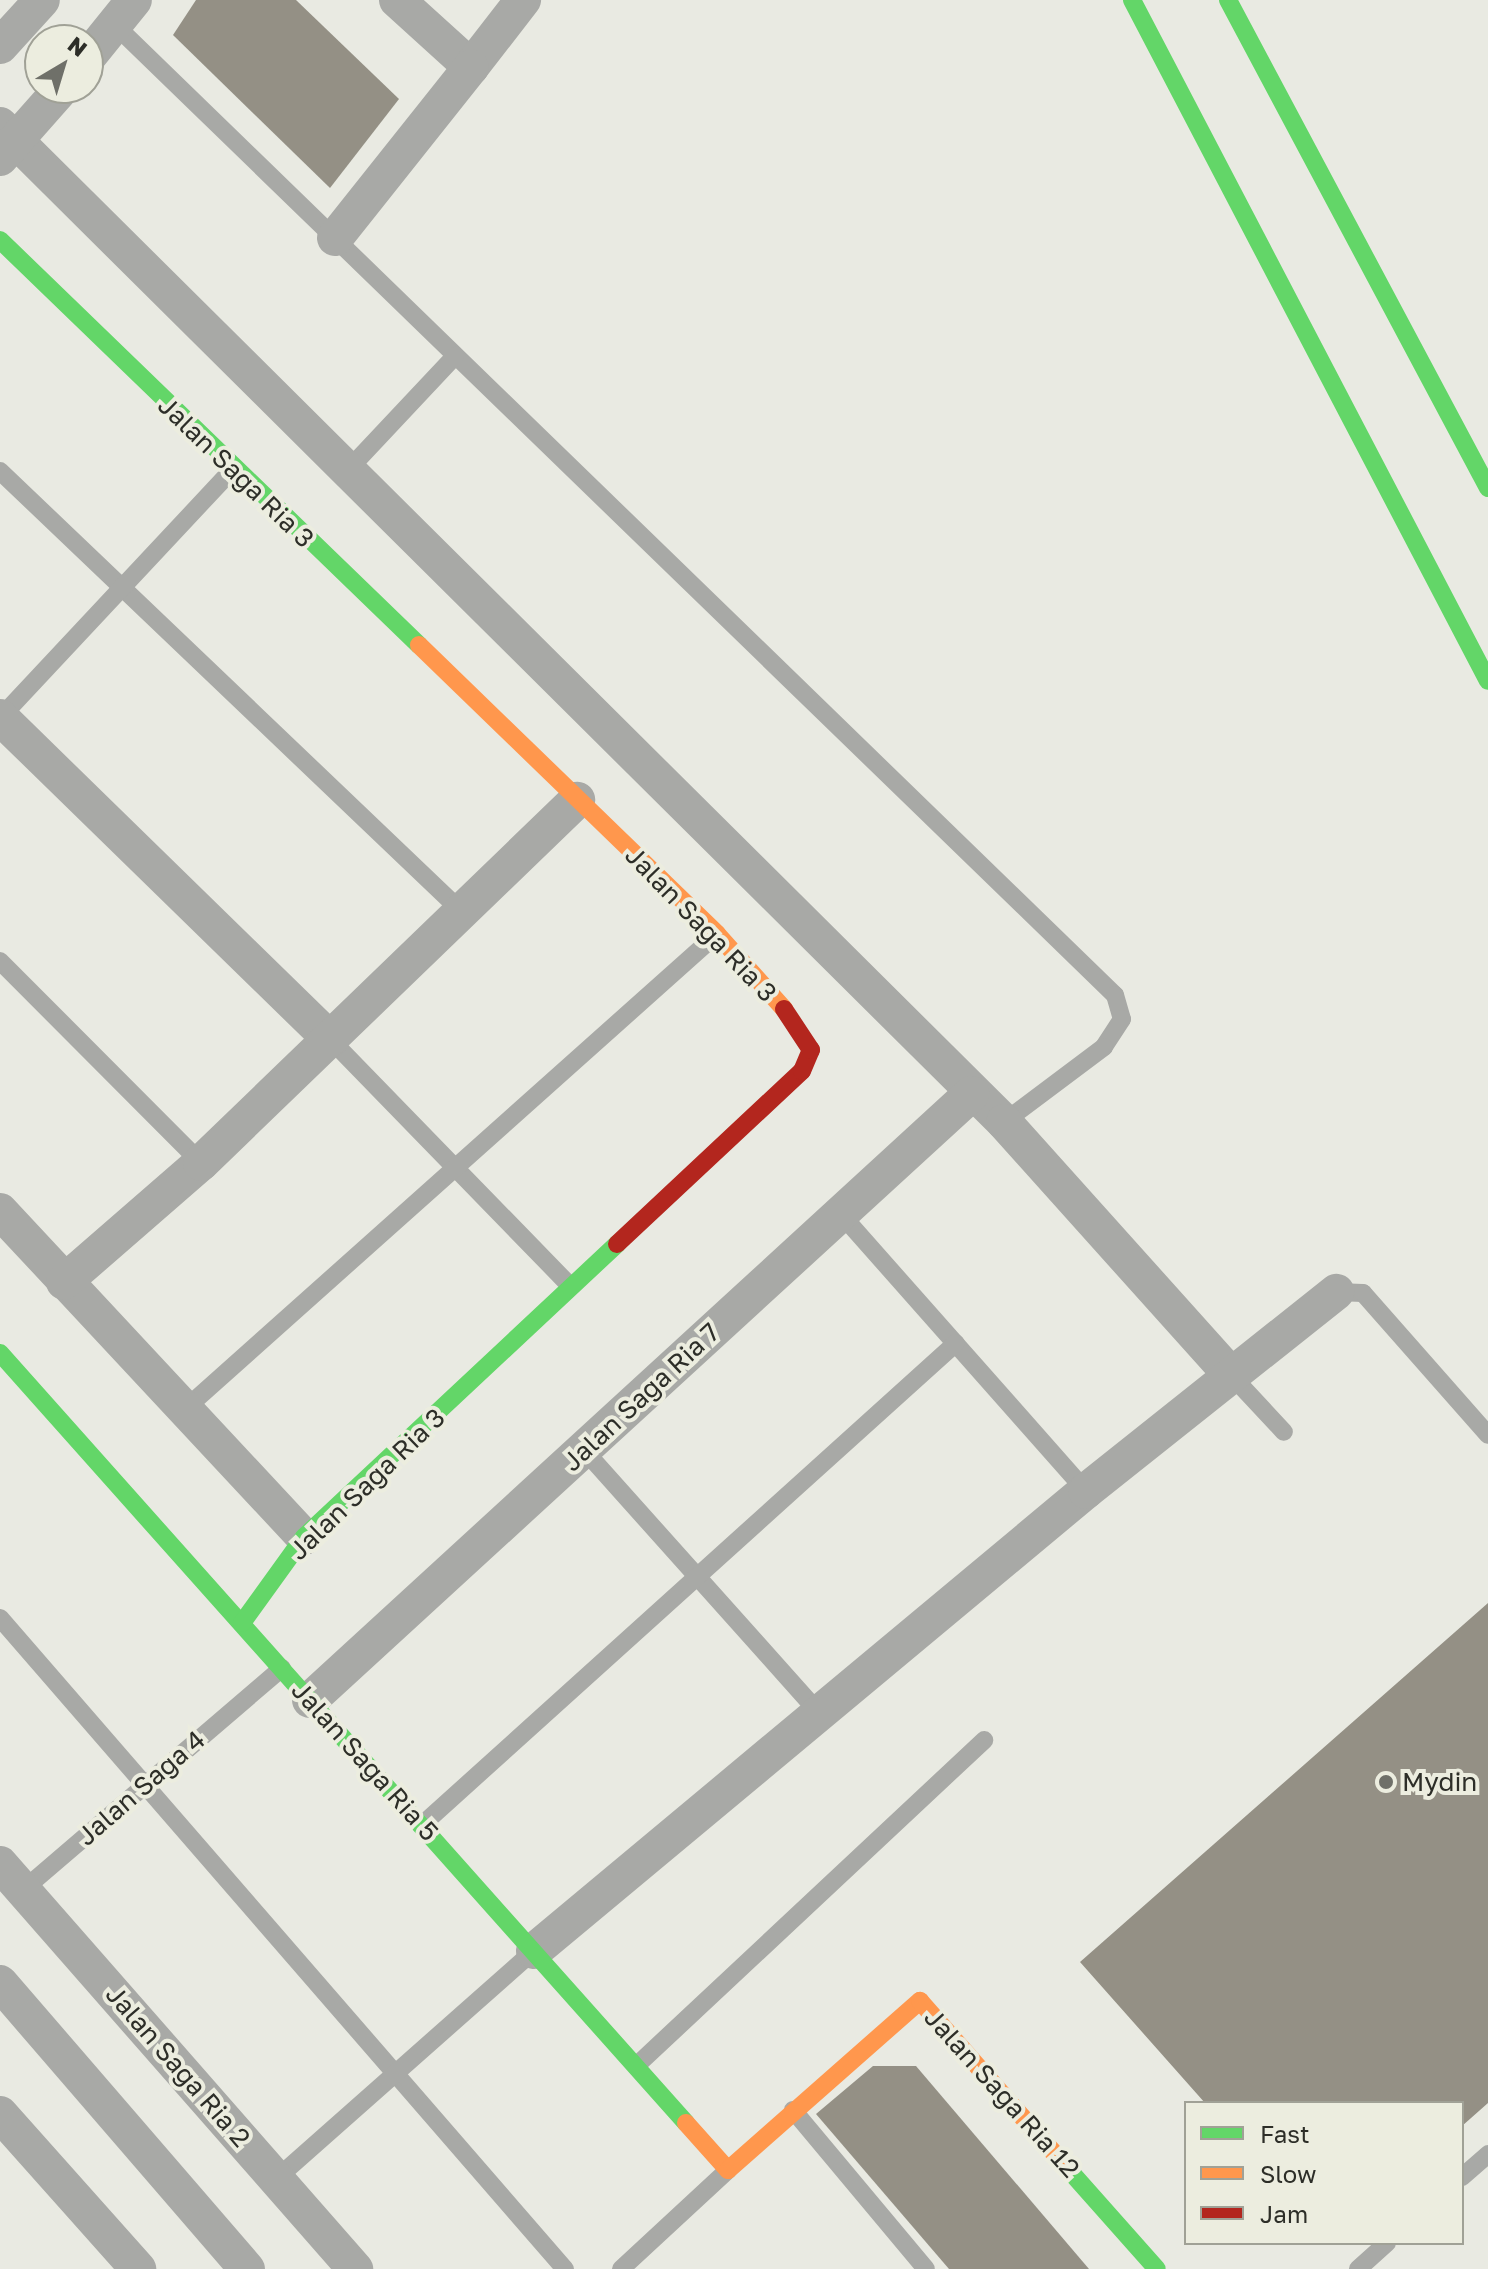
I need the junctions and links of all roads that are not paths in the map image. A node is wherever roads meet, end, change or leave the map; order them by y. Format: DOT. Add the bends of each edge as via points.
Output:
graph roads {
  1 [pos="42,0"];
  2 [pos="397,0"];
  3 [pos="523,0"];
  4 [pos="1132,0"];
  5 [pos="1228,0"];
  6 [pos="124,12"];
  7 [pos="104,37"];
  8 [pos="0,46"];
  9 [pos="471,67"];
  10 [pos="45,104"];
  11 [pos="6,142"];
  12 [pos="335,238"];
  13 [pos="0,240"];
  14 [pos="455,356"];
  15 [pos="232,470"];
  16 [pos="0,471"];
  17 [pos="347,471"];
  18 [pos="1488,488"];
  19 [pos="121,589"];
  20 [pos="1488,681"];
  21 [pos="0,717"];
  22 [pos="577,800"];
  23 [pos="461,911"];
  24 [pos="717,934"];
  25 [pos="0,961"];
  26 [pos="331,1040"];
  27 [pos="971,1094"];
  28 [pos="1004,1122"];
  29 [pos="201,1163"];
  30 [pos="456,1171"];
  31 [pos="0,1211"];
  32 [pos="840,1213"];
  33 [pos="64,1282"];
  34 [pos="573,1289"];
  35 [pos="1336,1292"];
  36 [pos="956,1343"];
  37 [pos="0,1353"];
  38 [pos="18,1374"];
  39 [pos="1230,1374"];
  40 [pos="0,1391"];
  41 [pos="185,1409"];
  42 [pos="1284,1432"];
  43 [pos="1488,1435"];
  44 [pos="584,1450"];
  45 [pos="1086,1491"];
  46 [pos="304,1537"];
  47 [pos="699,1574"];
  48 [pos="0,1618"];
  49 [pos="242,1623"];
  50 [pos="282,1668"];
  51 [pos="310,1700"];
  52 [pos="819,1713"];
  53 [pos="984,1740"];
  54 [pos="146,1784"];
  55 [pos="422,1825"];
  56 [pos="8,1887"];
  57 [pos="534,1951"];
  58 [pos="0,1983"];
  59 [pos="636,2066"];
  60 [pos="396,2073"];
  61 [pos="793,2110"];
  62 [pos="0,2114"];
  63 [pos="1488,2154"];
  64 [pos="728,2170"];
  65 [pos="1464,2175"];
  66 [pos="276,2179"];
  67 [pos="1385,2245"];
  68 [pos="138,2269"];
  69 [pos="247,2269"];
  70 [pos="355,2269"];
  71 [pos="565,2269"];
  72 [pos="621,2269"];
  73 [pos="926,2269"];
  74 [pos="1157,2269"];
  75 [pos="1358,2269"];
  1 -- 8 [label="street"];
  2 -- 9 [label="street"];
  3 -- 9 [label="street"];
  4 -- 20 [label="street"];
  5 -- 18 [label="street"];
  6 -- 7 [label="street"];
  6 -- 12 [label="lane"];
  9 -- 12 [label="street"];
  10 -- 11 [label="street"];
  11 -- 17 [label="street"];
  12 -- 14 [label="lane"];
  13 -- 15 [label="street, Jalan Saga Ria 3"];
  14 -- 17 [label="lane"];
  14 -- 28 [label="lane" via="1115,995 1122,1019 1104,1047"];
  15 -- 19 [label="lane"];
  15 -- 22 [label="street, Jalan Saga Ria 3"];
  16 -- 19 [label="lane"];
  17 -- 27 [label="street"];
  19 -- 21 [label="lane"];
  19 -- 23 [label="lane"];
  21 -- 26 [label="street"];
  22 -- 23 [label="street"];
  22 -- 24 [label="street, Jalan Saga Ria 3"];
  23 -- 26 [label="street"];
  24 -- 30 [label="lane"];
  24 -- 34 [label="street, Jalan Saga Ria 3" via="795,1021 811,1050 807,1061"];
  25 -- 29 [label="lane"];
  26 -- 29 [label="street"];
  26 -- 30 [label="lane"];
  27 -- 28 [label="street"];
  27 -- 32 [label="street, Jalan Saga Ria 7"];
  28 -- 39 [label="street"];
  29 -- 33 [label="street"];
  30 -- 34 [label="lane"];
  30 -- 41 [label="lane"];
  31 -- 33 [label="street"];
  32 -- 36 [label="lane"];
  32 -- 44 [label="street, Jalan Saga Ria 7"];
  33 -- 41 [label="street"];
  34 -- 46 [label="street, Jalan Saga Ria 3"];
  35 -- 39 [label="street"];
  35 -- 43 [label="lane" via="1363,1293"];
  36 -- 45 [label="lane"];
  36 -- 47 [label="lane"];
  37 -- 38 [label="street, Jalan Saga Ria 5"];
  38 -- 40 [label="lane"];
  38 -- 49 [label="street, Jalan Saga Ria 5"];
  39 -- 42 [label="lane"];
  39 -- 45 [label="street"];
  41 -- 46 [label="street"];
  44 -- 47 [label="lane"];
  44 -- 51 [label="street, Jalan Saga Ria 7"];
  45 -- 52 [label="street"];
  46 -- 49 [label="street, Jalan Saga Ria 3"];
  47 -- 52 [label="lane"];
  47 -- 55 [label="lane"];
  48 -- 54 [label="lane"];
  49 -- 50 [label="street, Jalan Saga Ria 5"];
  50 -- 51 [label="street, Jalan Saga Ria 5"];
  50 -- 54 [label="lane, Jalan Saga 4"];
  51 -- 55 [label="street, Jalan Saga Ria 5"];
  52 -- 57 [label="street"];
  53 -- 59 [label="lane"];
  54 -- 56 [label="lane, Jalan Saga 4"];
  54 -- 60 [label="lane"];
  55 -- 57 [label="street, Jalan Saga Ria 5"];
  56 -- 66 [label="street, Jalan Saga Ria 2"];
  57 -- 59 [label="street, Jalan Saga Ria 5"];
  57 -- 60 [label="lane"];
  58 -- 69 [label="street"];
  59 -- 64 [label="street, Jalan Saga Ria 5"];
  60 -- 66 [label="lane"];
  60 -- 71 [label="lane"];
  61 -- 64 [label="street, Jalan Saga Ria 12"];
  61 -- 73 [label="lane"];
  61 -- 74 [label="street, Jalan Saga Ria 12" via="920,2001"];
  62 -- 68 [label="street"];
  63 -- 65 [label="lane"];
  64 -- 72 [label="lane"];
  66 -- 70 [label="street, Jalan Saga Ria 2"];
  67 -- 75 [label="lane"];
}
